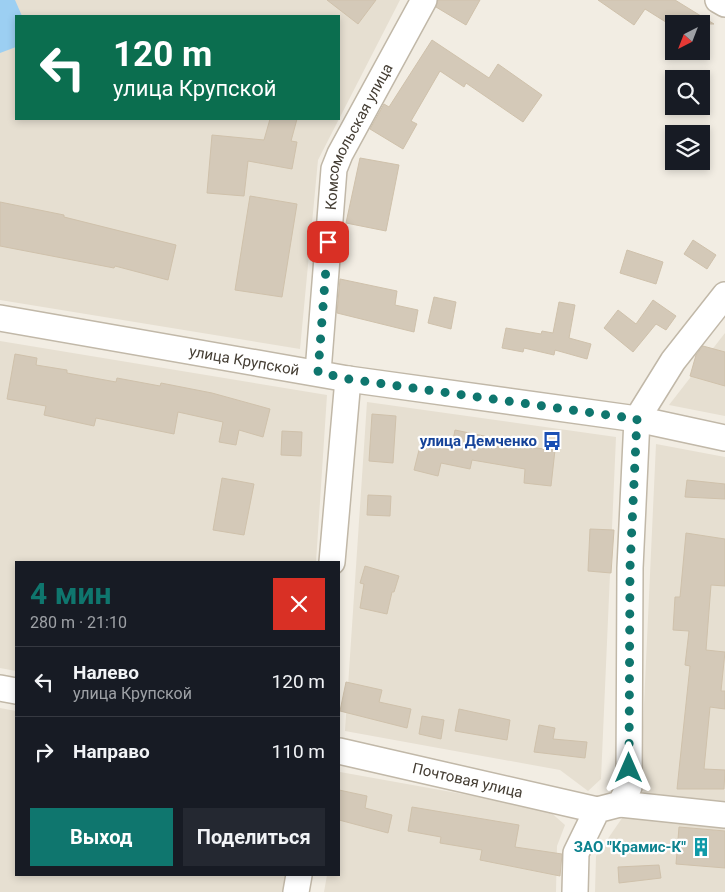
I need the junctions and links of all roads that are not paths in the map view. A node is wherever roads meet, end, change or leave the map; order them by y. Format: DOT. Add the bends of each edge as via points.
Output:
graph roads {
  1 [pos="424,0"];
  2 [pos="718,0"];
  3 [pos="725,4"];
  4 [pos="725,295"];
  5 [pos="0,318"];
  6 [pos="318,372"];
  7 [pos="348,379"];
  8 [pos="637,419"];
  9 [pos="725,438"];
  10 [pos="332,561"];
  11 [pos="0,688"];
  12 [pos="15,691"];
  13 [pos="340,751"];
  14 [pos="609,807"];
  15 [pos="725,815"];
  16 [pos="299,876"];
  17 [pos="296,892"];
  18 [pos="576,892"];
  1 -- 6 [label="street, Комсомольская улица" via="334,170"];
  2 -- 3 [label="street"];
  4 -- 8 [label="street" via="672,361"];
  5 -- 6 [label="street, улица Крупской"];
  6 -- 7 [label="street, улица Крупской"];
  7 -- 8 [label="street, улица Крупской"];
  7 -- 10 [label="street"];
  8 -- 9 [label="street, улица Крупской"];
  8 -- 14 [label="street" via="630,568 629,788"];
  11 -- 12 [label="street"];
  13 -- 14 [label="street, Почтовая улица"];
  14 -- 15 [label="street, Почтовая улица"];
  14 -- 18 [label="street" via="576,853"];
  16 -- 17 [label="street"];
}
